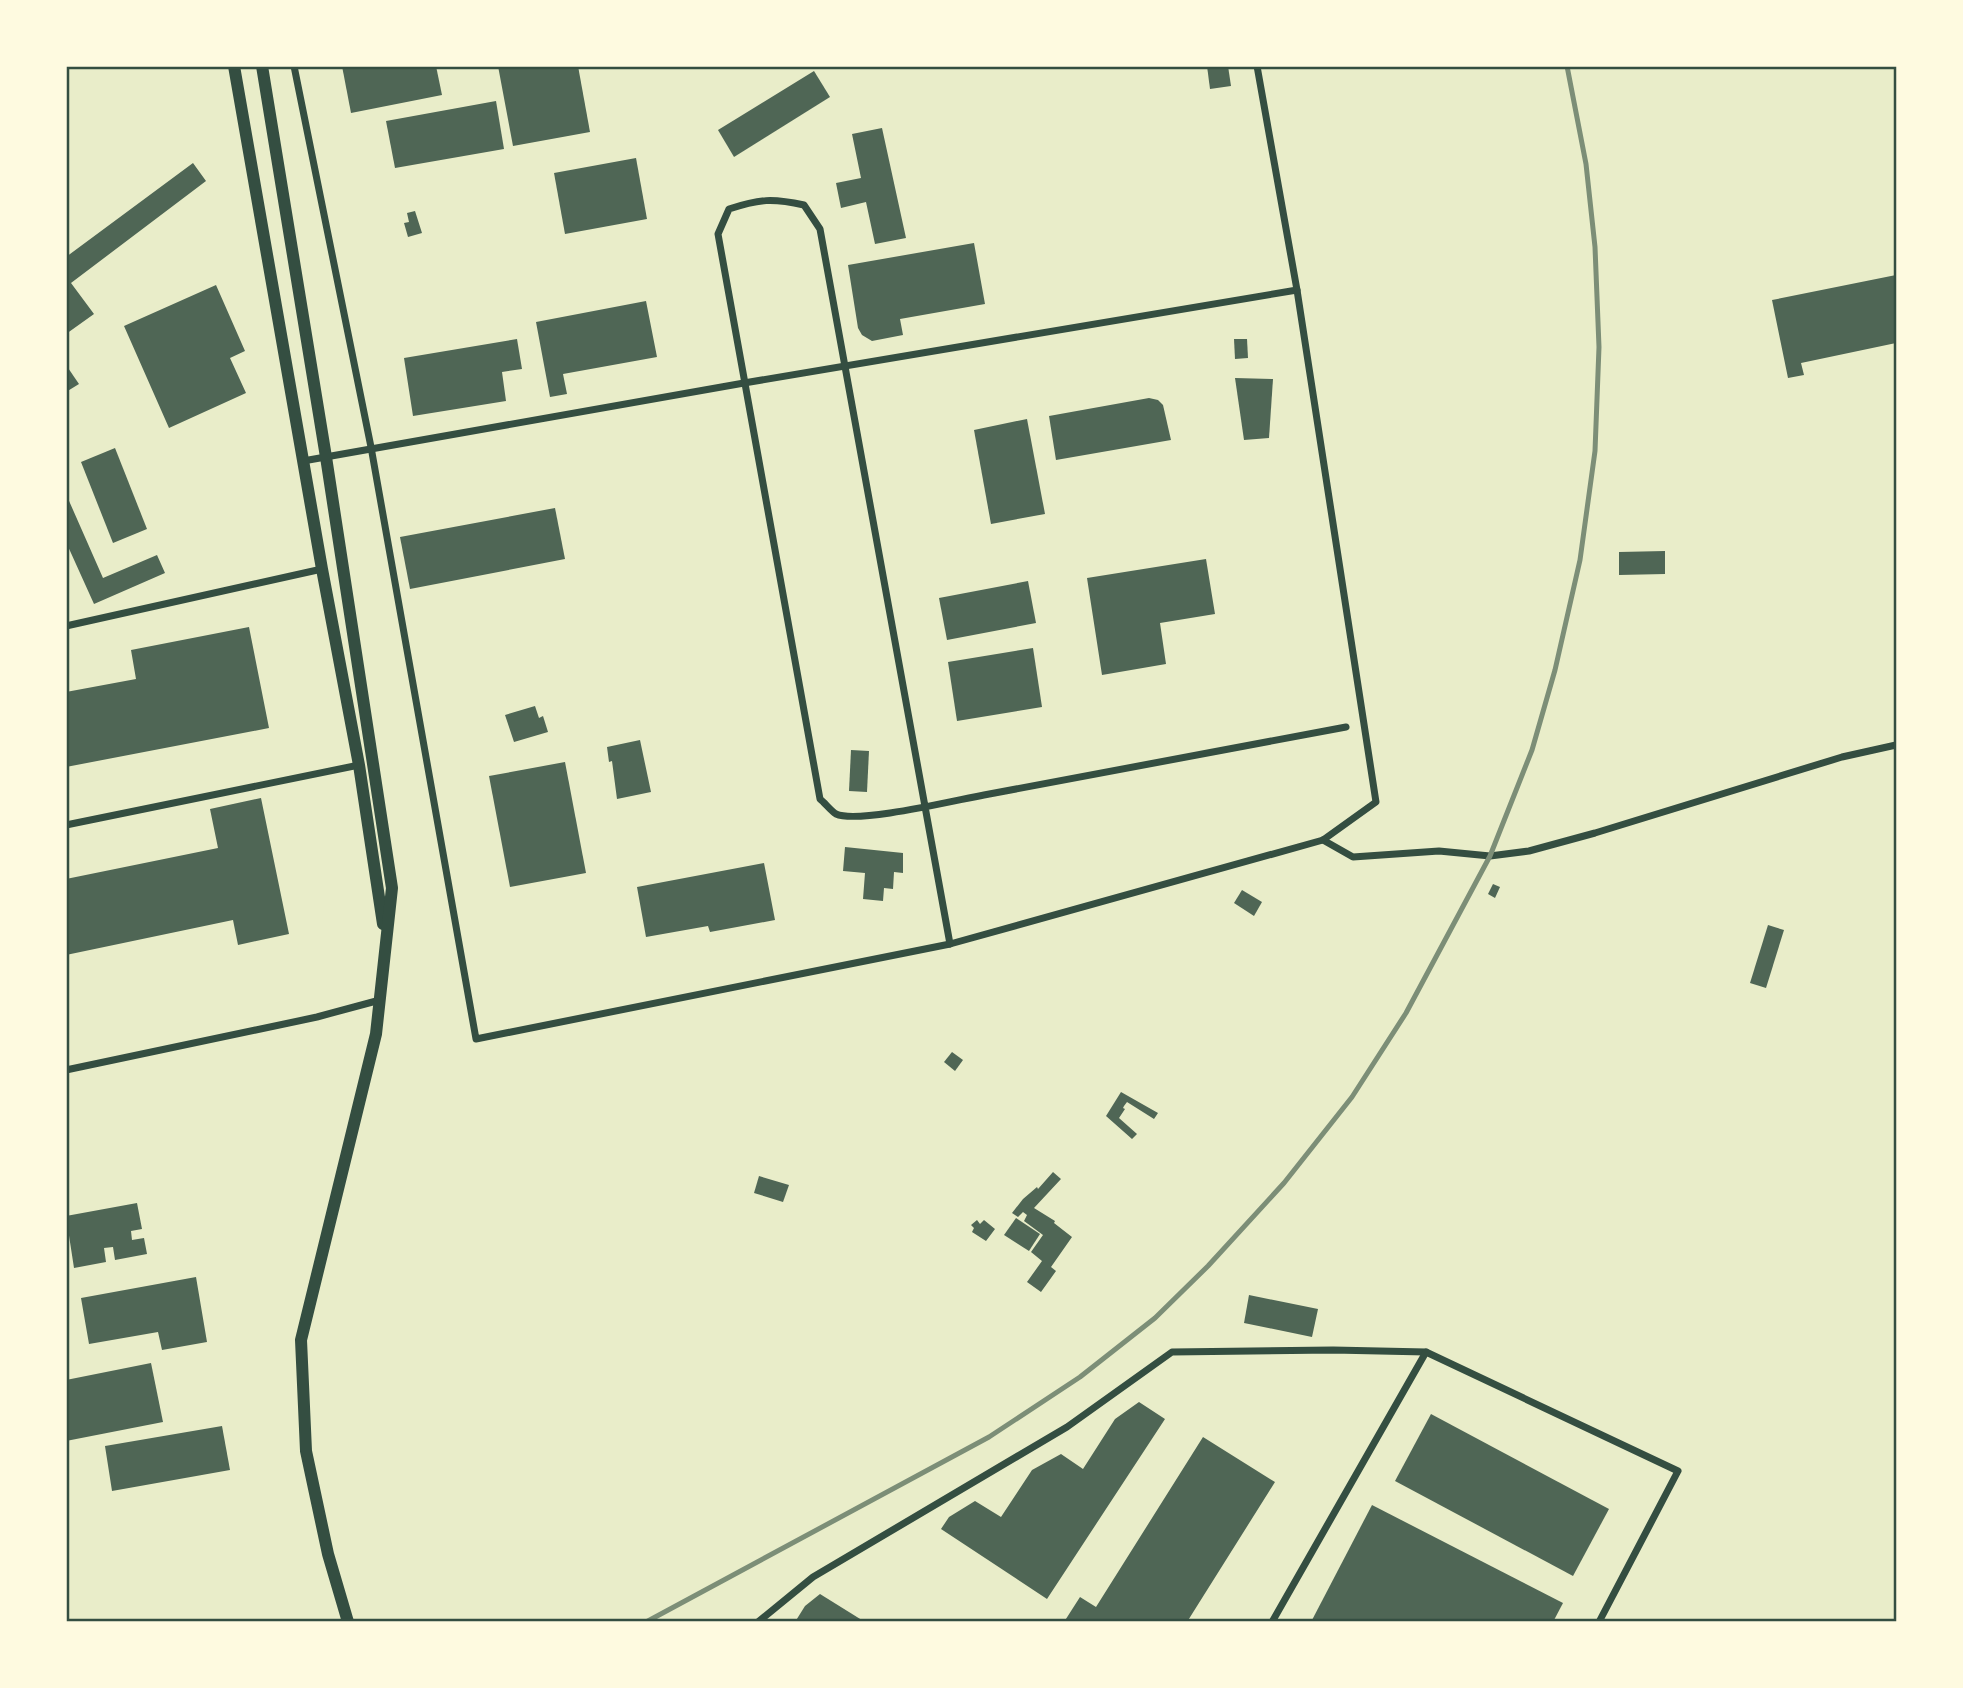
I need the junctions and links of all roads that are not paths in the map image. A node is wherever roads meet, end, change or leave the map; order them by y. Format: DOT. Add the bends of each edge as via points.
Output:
graph roads {
  1 [pos="234,66"];
  2 [pos="262,66"];
  3 [pos="294,66"];
  4 [pos="1257,66"];
  5 [pos="1297,290"];
  6 [pos="844,367"];
  7 [pos="744,383"];
  8 [pos="371,447"];
  9 [pos="326,457"];
  10 [pos="303,461"];
  11 [pos="322,569"];
  12 [pos="66,626"];
  13 [pos="1346,727"];
  14 [pos="1896,745"];
  15 [pos="359,765"];
  16 [pos="924,806"];
  17 [pos="66,825"];
  18 [pos="1323,840"];
  19 [pos="950,944"];
  20 [pos="386,945"];
  21 [pos="380,1000"];
  22 [pos="66,1070"];
  23 [pos="1426,1352"];
  24 [pos="348,1622"];
  25 [pos="758,1622"];
  26 [pos="1272,1622"];
  27 [pos="1599,1622"];
  1 -- 10 [label="street"];
  2 -- 9 [label="street"];
  3 -- 8 [label="street"];
  4 -- 5 [label="street"];
  5 -- 6 [label="street"];
  5 -- 18 [label="street" via="1376,802"];
  6 -- 7 [label="street"];
  6 -- 7 [label="street" via="820,229 804,205 758,200 729,209 718,234"];
  6 -- 16 [label="street"];
  7 -- 8 [label="street"];
  7 -- 16 [label="street" via="820,799 836,814 854,818"];
  8 -- 9 [label="street"];
  8 -- 19 [label="street" via="476,1039"];
  9 -- 10 [label="street"];
  9 -- 20 [label="street" via="392,888"];
  10 -- 11 [label="street"];
  11 -- 12 [label="street"];
  11 -- 15 [label="street"];
  13 -- 16 [label="street"];
  14 -- 18 [label="street" via="1529,850 1490,856 1439,851 1353,857"];
  15 -- 17 [label="street"];
  15 -- 20 [label="street"];
  16 -- 19 [label="street"];
  18 -- 19 [label="street"];
  20 -- 21 [label="street"];
  21 -- 22 [label="street"];
  21 -- 24 [label="street" via="376,1034 301,1340 306,1451"];
  23 -- 25 [label="street" via="1172,1352 1067,1427 813,1577"];
  23 -- 26 [label="street"];
  23 -- 27 [label="street" via="1678,1471"];
}
